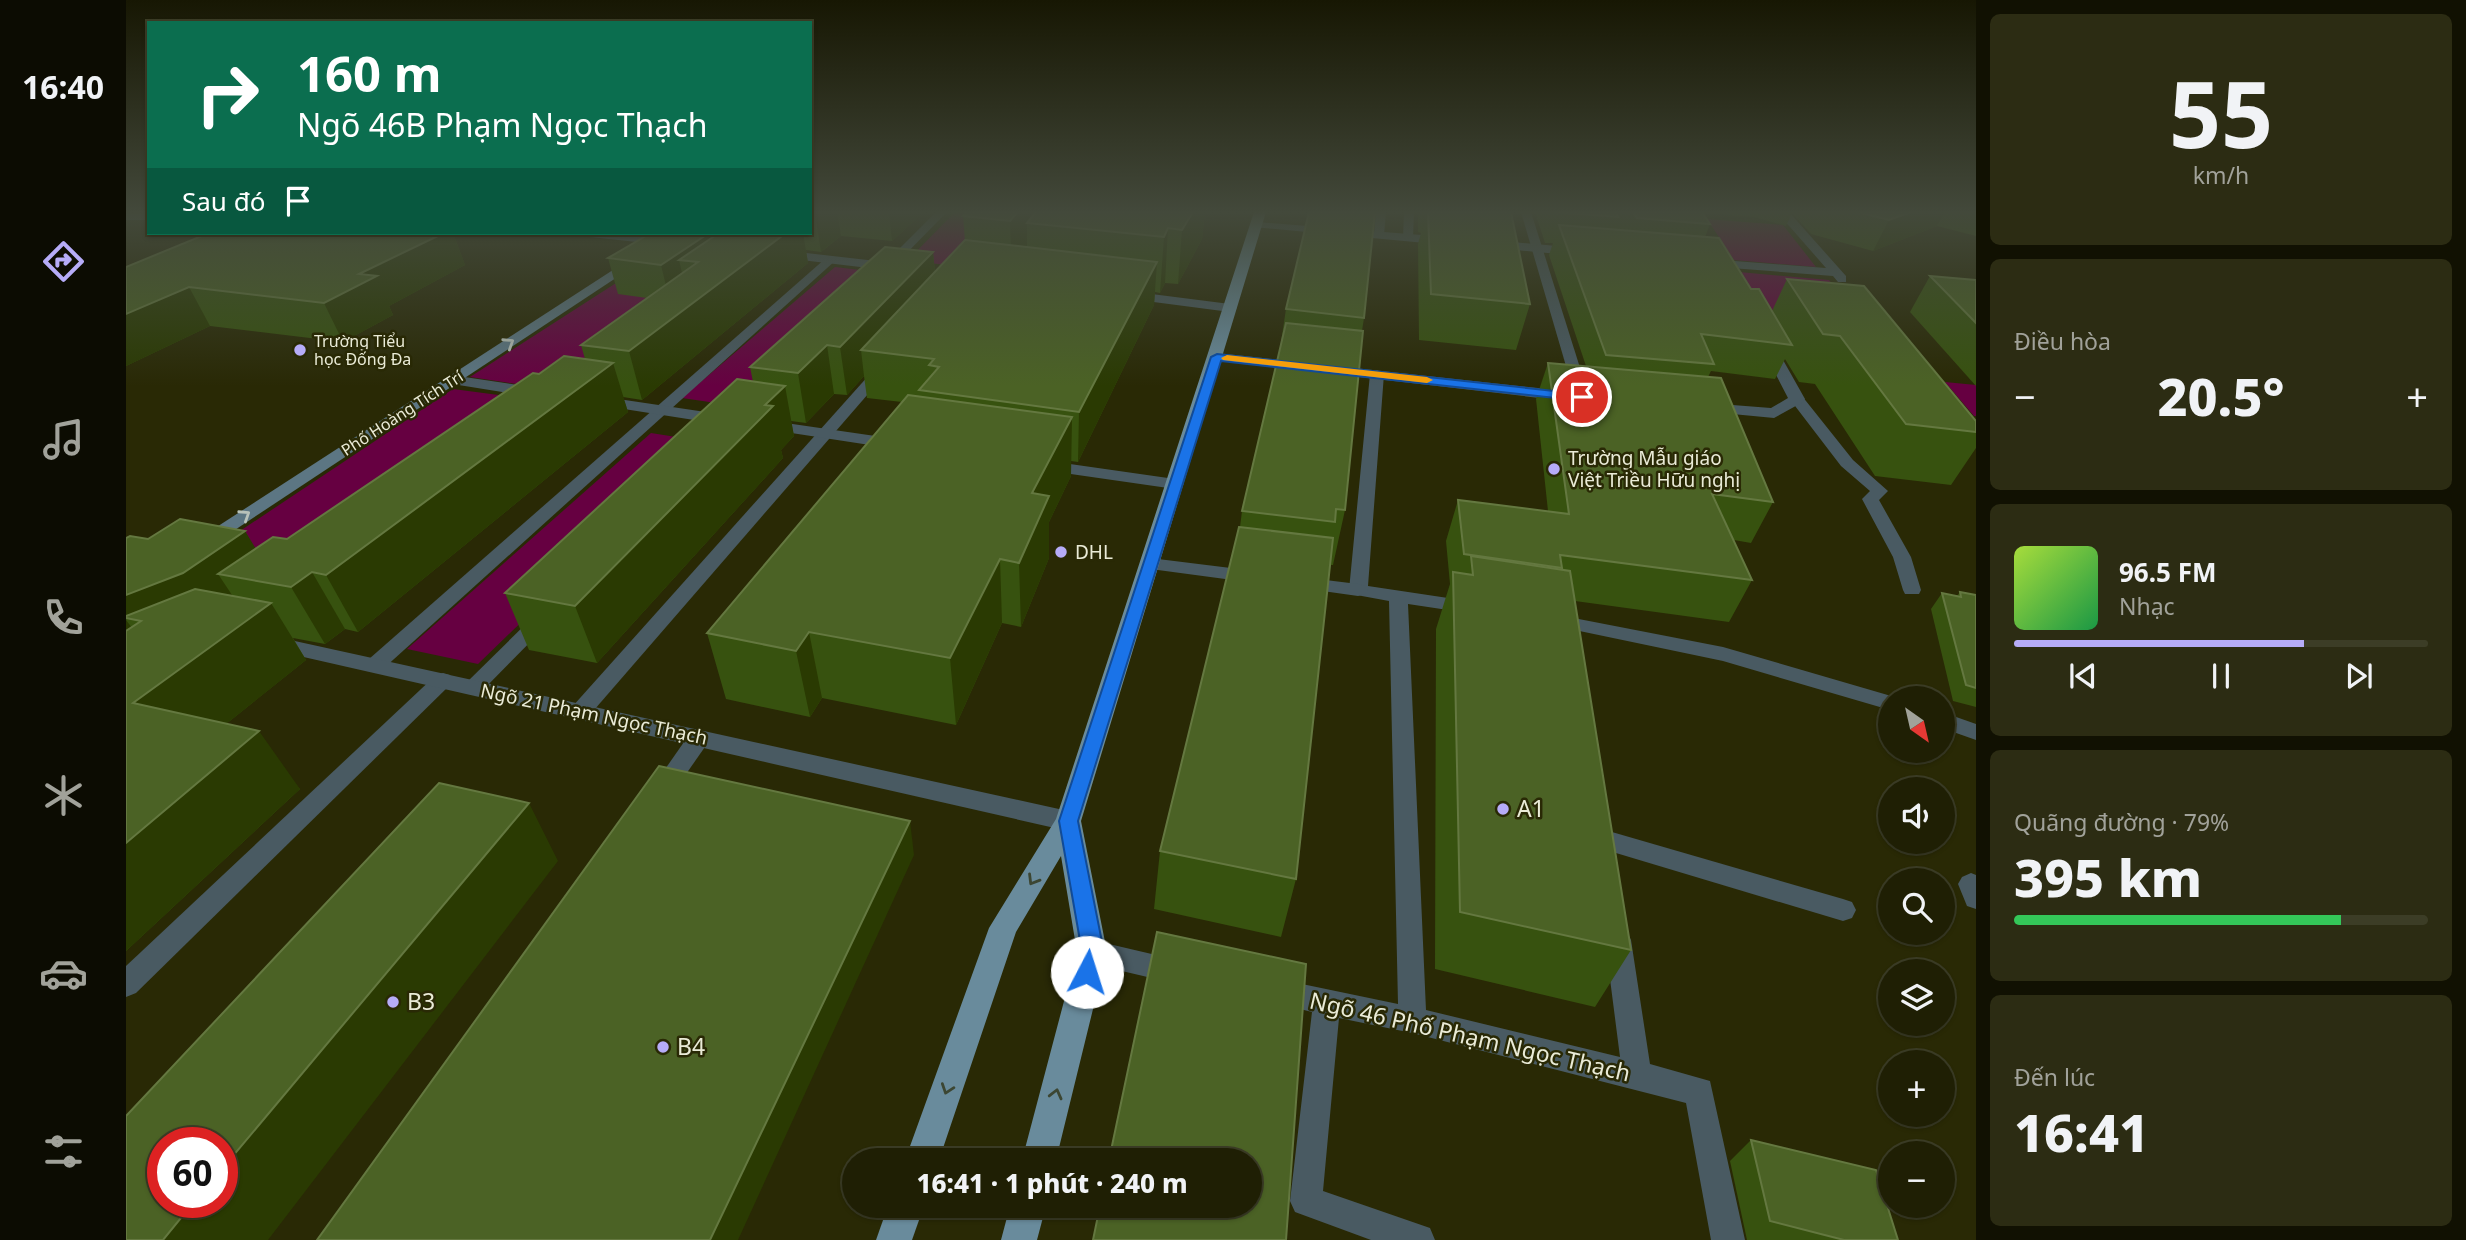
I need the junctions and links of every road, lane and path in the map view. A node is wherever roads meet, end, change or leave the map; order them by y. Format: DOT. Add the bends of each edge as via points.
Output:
graph roads {
  1 [pos="623,270"];
  2 [pos="819,270"];
  3 [pos="1242,270"];
  4 [pos="1544,270"];
  5 [pos="1797,270"];
  6 [pos="1834,270"];
  7 [pos="1837,273"];
  8 [pos="1853,292"];
  9 [pos="1116,294"];
  10 [pos="1230,308"];
  11 [pos="1760,330"];
  12 [pos="895,354"];
  13 [pos="1217,357"];
  14 [pos="1377,374"];
  15 [pos="452,380"];
  16 [pos="554,395"];
  17 [pos="1589,398"];
  18 [pos="580,399"];
  19 [pos="1797,399"];
  20 [pos="1692,407"];
  21 [pos="659,410"];
  22 [pos="531,411"];
  23 [pos="742,422"];
  24 [pos="825,434"];
  25 [pos="723,441"];
  26 [pos="906,445"];
  27 [pos="1028,463"];
  28 [pos="1175,484"];
  29 [pos="183,555"];
  30 [pos="1150,564"];
  31 [pos="1358,590"];
  32 [pos="1912,590"];
  33 [pos="1398,596"];
  34 [pos="560,602"];
  35 [pos="1488,610"];
  36 [pos="1539,617"];
  37 [pos="1564,621"];
  38 [pos="244,638"];
  39 [pos="1569,647"];
  40 [pos="376,664"];
  41 [pos="443,680"];
  42 [pos="473,688"];
  43 [pos="1878,699"];
  44 [pos="580,712"];
  45 [pos="1955,725"];
  46 [pos="1976,732"];
  47 [pos="699,738"];
  48 [pos="651,806"];
  49 [pos="1600,815"];
  50 [pos="1068,821"];
  51 [pos="1605,840"];
  52 [pos="1608,866"];
  53 [pos="1976,886"];
  54 [pos="1976,898"];
  55 [pos="1843,910"];
  56 [pos="1616,919"];
  57 [pos="1093,952"];
  58 [pos="1204,977"];
  59 [pos="126,984"];
  60 [pos="1245,986"];
  61 [pos="1327,1003"];
  62 [pos="1412,1020"];
  63 [pos="1637,1076"];
  64 [pos="926,1148"];
  65 [pos="1042,1148"];
  66 [pos="902,1218"];
  67 [pos="1025,1218"];
  68 [pos="894,1240"];
  69 [pos="1019,1240"];
  70 [pos="1418,1240"];
  71 [pos="1728,1240"];
  15 -- 1 [label="street, Phố Hoàng Tích Trí, one-way"];
  2 -- 21 [label="lane"];
  3 -- 10 [label="main road"];
  4 -- 17 [label="lane"];
  5 -- 7 [label="street"];
  6 -- 7 [label="street"];
  7 -- 8 [label="street"];
  9 -- 10 [label="street"];
  10 -- 13 [label="main road"];
  11 -- 19 [label="street"];
  12 -- 24 [label="lane"];
  13 -- 14 [label="street"];
  13 -- 28 [label="main road"];
  14 -- 17 [label="street"];
  14 -- 31 [label="lane"];
  15 -- 16 [label="street"];
  29 -- 15 [label="street, Phố Hoàng Tích Trí, one-way"];
  16 -- 22 [label="lane"];
  18 -- 21 [label="street"];
  19 -- 20 [label="street" via="1774,413"];
  19 -- 32 [label="lane" via="1847,463 1880,491 1870,499 1902,557"];
  21 -- 23 [label="street"];
  21 -- 40 [label="lane"];
  23 -- 24 [label="street"];
  23 -- 25 [label="lane"];
  24 -- 26 [label="street"];
  24 -- 44 [label="lane"];
  27 -- 28 [label="street"];
  28 -- 30 [label="main road"];
  30 -- 31 [label="street"];
  30 -- 50 [label="main road"];
  31 -- 33 [label="lane"];
  33 -- 35 [label="lane"];
  33 -- 62 [label="lane"];
  34 -- 42 [label="lane"];
  36 -- 37 [label="lane"];
  37 -- 39 [label="lane"];
  37 -- 43 [label="lane" via="1799,672"];
  38 -- 40 [label="street, Ngõ 21 Phạm Ngọc Thạch"];
  40 -- 41 [label="street, Ngõ 21 Phạm Ngọc Thạch"];
  41 -- 42 [label="street, Ngõ 21 Phạm Ngọc Thạch"];
  41 -- 59 [label="lane"];
  42 -- 44 [label="street, Ngõ 21 Phạm Ngọc Thạch"];
  44 -- 47 [label="street, Ngõ 21 Phạm Ngọc Thạch"];
  45 -- 46 [label="lane"];
  47 -- 48 [label="lane"];
  47 -- 50 [label="street, Ngõ 21 Phạm Ngọc Thạch"];
  49 -- 51 [label="lane"];
  50 -- 57 [label="main road"];
  50 -- 64 [label="main road, one-way" via="1003,928"];
  51 -- 52 [label="lane"];
  51 -- 55 [label="lane"];
  53 -- 54 [label="lane" via="1971,884"];
  56 -- 63 [label="lane"];
  57 -- 58 [label="lane"];
  65 -- 57 [label="main road, one-way"];
  60 -- 61 [label="lane, Ngõ 46 Phố Phạm Ngọc Thạch"];
  61 -- 62 [label="lane, Ngõ 46 Phố Phạm Ngọc Thạch"];
  61 -- 70 [label="lane" via="1306,1200"];
  62 -- 63 [label="lane, Ngõ 46 Phố Phạm Ngọc Thạch"];
  63 -- 71 [label="lane, Ngõ 46 Phố Phạm Ngọc Thạch" via="1699,1091"];
  66 -- 68 [label="main road"];
  67 -- 69 [label="main road"];
}
